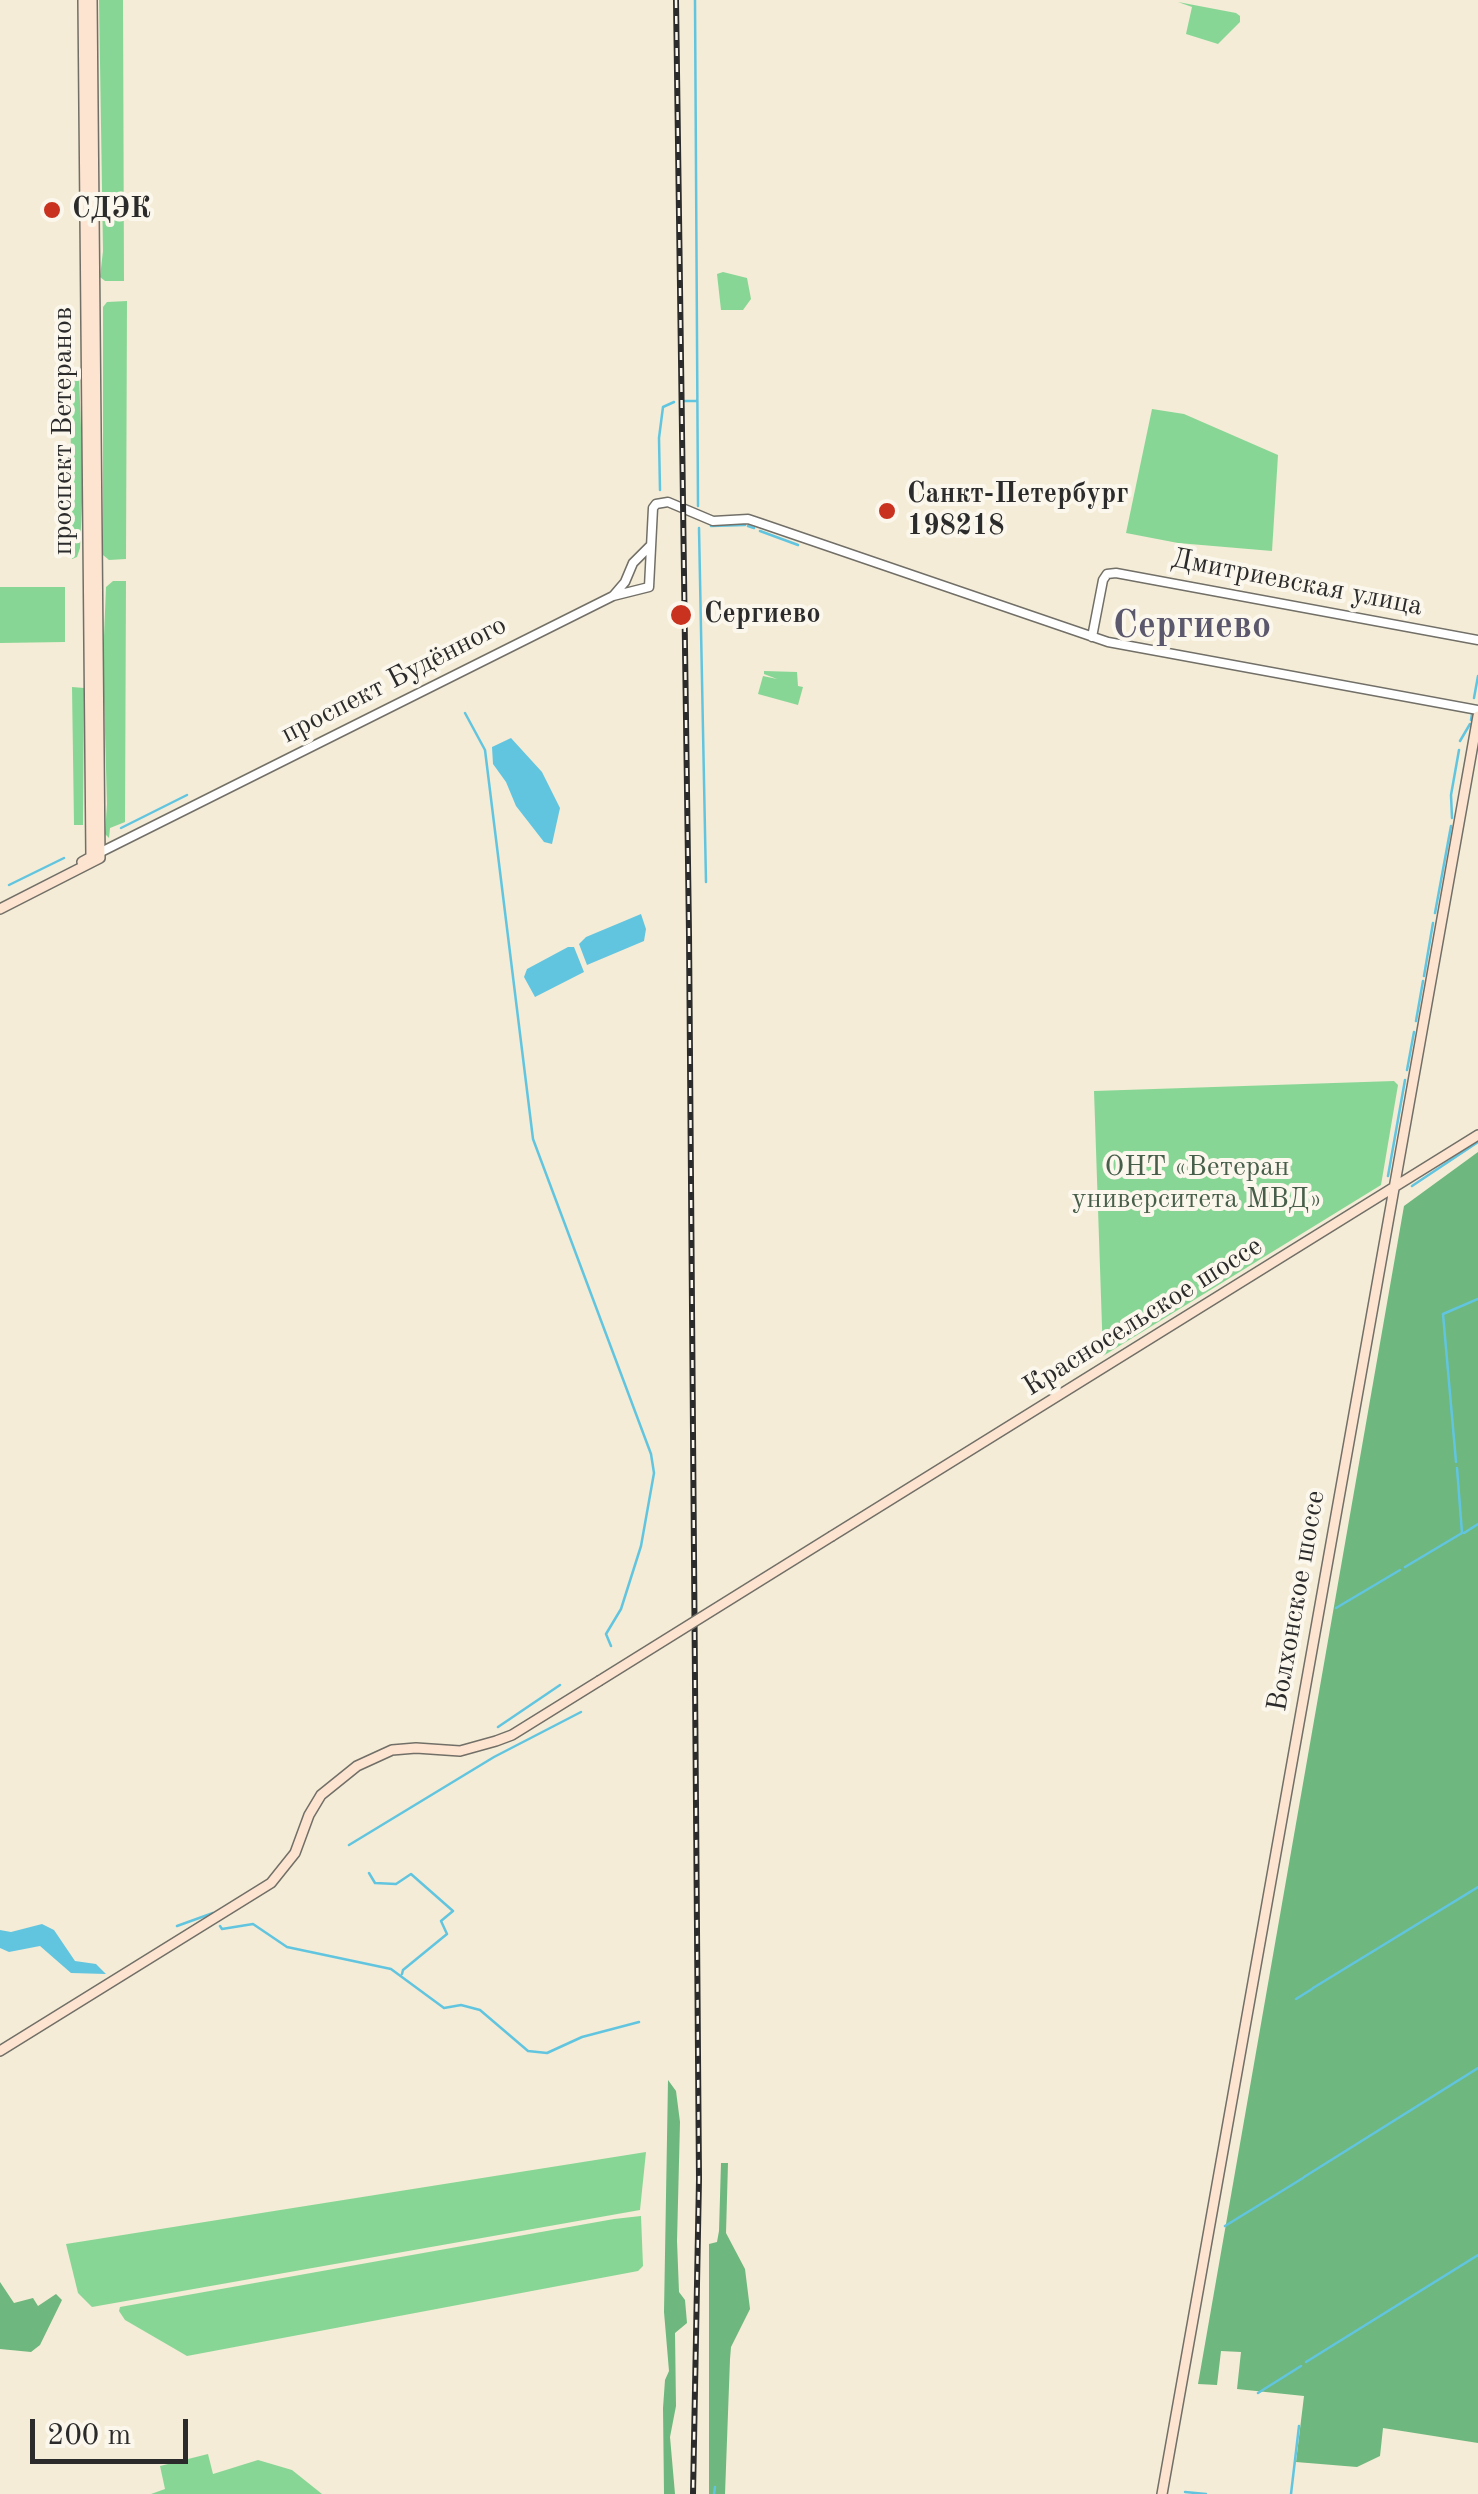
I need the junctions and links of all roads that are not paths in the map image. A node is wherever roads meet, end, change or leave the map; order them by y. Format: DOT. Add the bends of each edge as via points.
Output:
graph roads {
  1 [pos="83,0"];
  2 [pos="92,0"];
  3 [pos="650,546"];
  4 [pos="638,559"];
  5 [pos="652,565"];
  6 [pos="629,576"];
  7 [pos="645,589"];
  8 [pos="613,596"];
  9 [pos="1092,638"];
  10 [pos="1478,640"];
  11 [pos="1478,713"];
  12 [pos="196,806"];
  13 [pos="98,834"];
  14 [pos="117,844"];
  15 [pos="95,858"];
  16 [pos="0,906"];
  17 [pos="1478,1135"];
  18 [pos="1393,1188"];
  19 [pos="1366,1205"];
  20 [pos="1388,1219"];
  21 [pos="0,2052"];
  22 [pos="1162,2494"];
  1 -- 15 [label="main road, проспект Ветеранов"];
  2 -- 13 [label="main road, проспект Ветеранов"];
  3 -- 4 [label="street, проспект Будённого"];
  3 -- 5 [label="street"];
  3 -- 9 [label="street" via="654,508 668,502 713,520 752,520"];
  4 -- 5 [label="street"];
  4 -- 6 [label="street, проспект Будённого"];
  5 -- 7 [label="street"];
  6 -- 7 [label="street" via="632,586"];
  6 -- 8 [label="street, проспект Будённого"];
  7 -- 8 [label="street, проспект Будённого"];
  8 -- 12 [label="street, проспект Будённого"];
  9 -- 10 [label="street, Дмитриевская улица" via="1103,580 1116,572"];
  9 -- 11 [label="street"];
  11 -- 18 [label="main road, Волхонское шоссе"];
  12 -- 14 [label="street, проспект Будённого"];
  12 -- 15 [label="street, проспект Будённого"];
  13 -- 14 [label="street"];
  13 -- 15 [label="main road, проспект Ветеранов"];
  14 -- 15 [label="street, проспект Будённого"];
  15 -- 16 [label="main road, проспект Будённого"];
  17 -- 18 [label="main road, Красносельское шоссе"];
  18 -- 19 [label="main road, Красносельское шоссе"];
  18 -- 20 [label="main road, Волхонское шоссе"];
  19 -- 20 [label="main road" via="1380,1207"];
  19 -- 21 [label="main road, Красносельское шоссе, bridge" via="496,1741 460,1751 392,1750 346,1773 321,1795 271,1883"];
  20 -- 22 [label="main road, Волхонское шоссе"];
}
